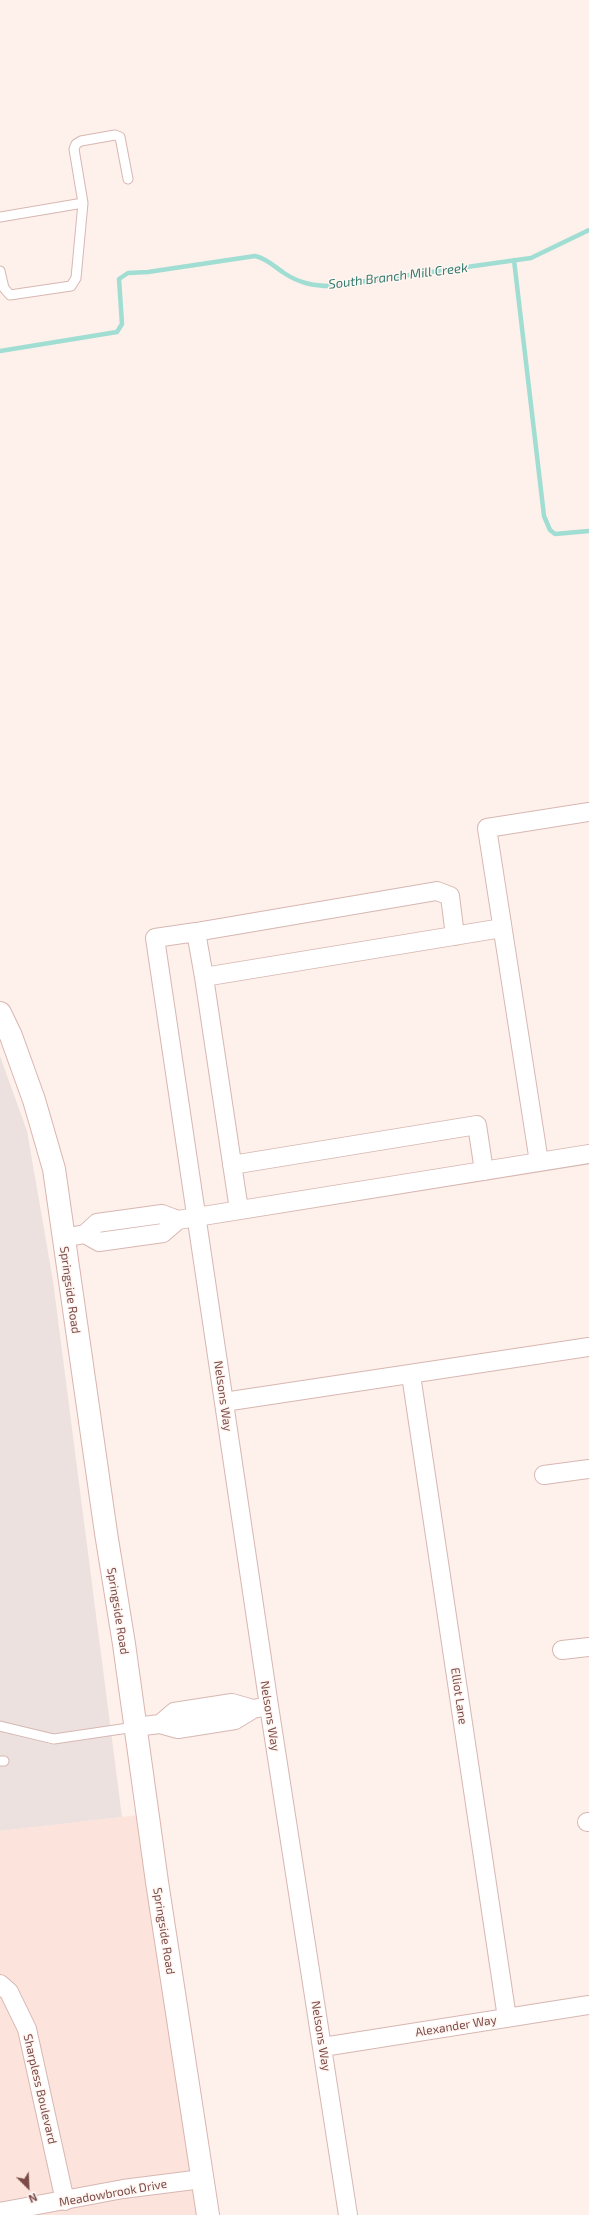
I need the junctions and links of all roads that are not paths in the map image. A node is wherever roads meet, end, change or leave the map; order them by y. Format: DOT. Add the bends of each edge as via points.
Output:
graph roads {
  1 [pos="128,179"];
  2 [pos="83,203"];
  3 [pos="0,217"];
  4 [pos="0,271"];
  5 [pos="589,812"];
  6 [pos="502,928"];
  7 [pos="196,932"];
  8 [pos="455,936"];
  9 [pos="204,977"];
  10 [pos="0,1013"];
  11 [pos="589,1154"];
  12 [pos="539,1162"];
  13 [pos="232,1165"];
  14 [pos="484,1171"];
  15 [pos="239,1210"];
  16 [pos="196,1217"];
  17 [pos="63,1238"];
  18 [pos="589,1347"];
  19 [pos="411,1375"];
  20 [pos="224,1402"];
  21 [pos="589,1469"];
  22 [pos="544,1475"];
  23 [pos="589,1647"];
  24 [pos="562,1650"];
  25 [pos="261,1707"];
  26 [pos="0,1726"];
  27 [pos="135,1727"];
  28 [pos="0,1984"];
  29 [pos="589,2005"];
  30 [pos="507,2018"];
  31 [pos="322,2047"];
  32 [pos="202,2178"];
  33 [pos="65,2201"];
  34 [pos="0,2212"];
  35 [pos="208,2215"];
  36 [pos="348,2215"];
  1 -- 2 [label="lane" via="120,137 115,134 81,141 74,149"];
  2 -- 3 [label="lane"];
  2 -- 4 [label="lane" via="76,278 71,286 10,295 4,288"];
  5 -- 6 [label="street" via="486,828"];
  6 -- 8 [label="street"];
  6 -- 12 [label="street"];
  7 -- 8 [label="street" via="437,891 450,896"];
  7 -- 9 [label="street"];
  7 -- 16 [label="street, Nelsons Way" via="155,938"];
  8 -- 9 [label="street"];
  9 -- 13 [label="street"];
  10 -- 17 [label="main road, Springside Road" via="34,1100 54,1169"];
  11 -- 12 [label="street"];
  12 -- 14 [label="street"];
  13 -- 14 [label="street" via="476,1125"];
  13 -- 15 [label="street"];
  14 -- 15 [label="street"];
  15 -- 16 [label="street"];
  16 -- 17 [label="street" via="178,1220 164,1233 99,1242 85,1234"];
  16 -- 20 [label="street, Nelsons Way"];
  17 -- 27 [label="main road, Springside Road"];
  18 -- 19 [label="street"];
  19 -- 20 [label="street"];
  19 -- 30 [label="street, Elliot Lane"];
  20 -- 25 [label="street, Nelsons Way"];
  21 -- 22 [label="street"];
  23 -- 24 [label="street"];
  25 -- 27 [label="street" via="235,1720 178,1729 160,1724"];
  25 -- 31 [label="street, Nelsons Way"];
  26 -- 27 [label="lane" via="54,1739"];
  27 -- 32 [label="main road, Springside Road"];
  28 -- 33 [label="street, Sharpless Boulevard" via="9,1992 26,2029"];
  29 -- 30 [label="street, Alexander Way"];
  30 -- 31 [label="street, Alexander Way"];
  31 -- 36 [label="street, Nelsons Way"];
  32 -- 33 [label="street, Meadowbrook Drive" via="123,2189"];
  32 -- 35 [label="main road, Springside Road"];
  33 -- 34 [label="street, Meadowbrook Drive"];
}
